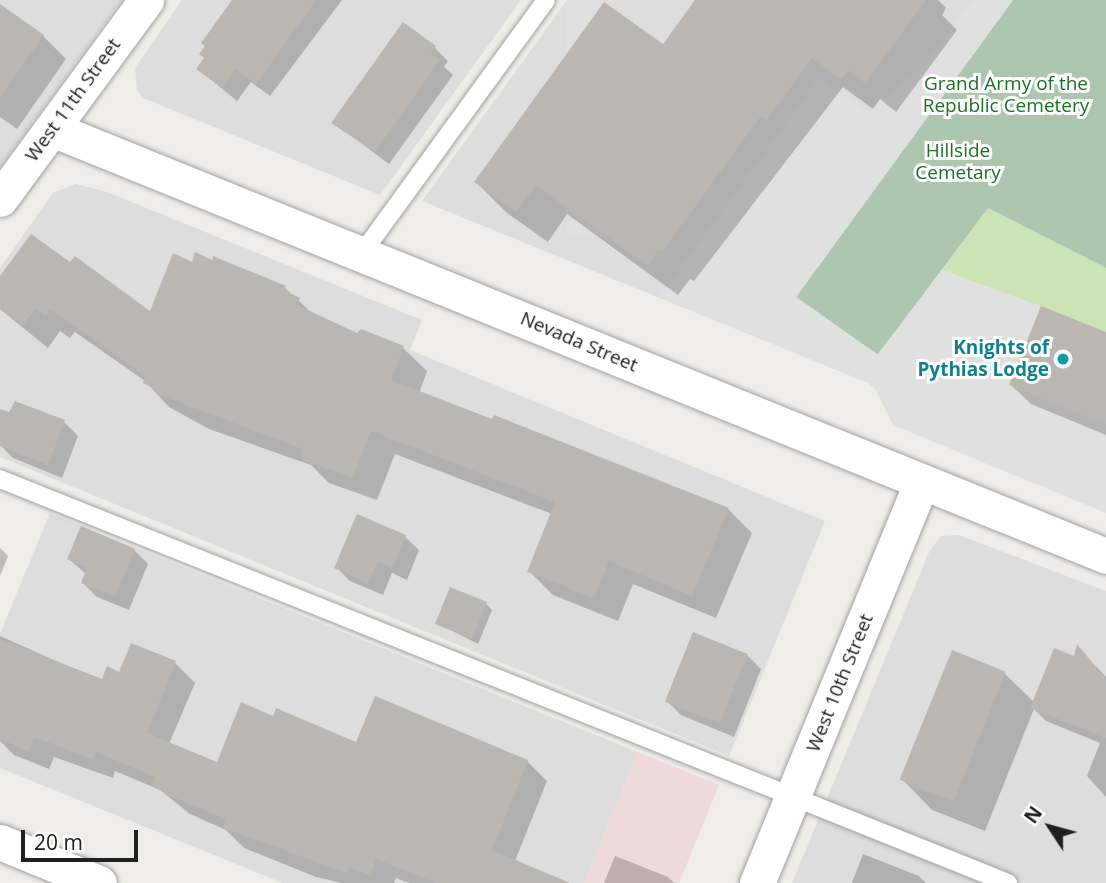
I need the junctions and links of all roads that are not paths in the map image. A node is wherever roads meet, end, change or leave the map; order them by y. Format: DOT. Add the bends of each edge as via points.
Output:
graph roads {
  1 [pos="146,0"];
  2 [pos="546,0"];
  3 [pos="52,129"];
  4 [pos="0,199"];
  5 [pos="363,252"];
  6 [pos="0,479"];
  7 [pos="921,483"];
  8 [pos="1106,556"];
  9 [pos="793,798"];
  10 [pos="0,842"];
  11 [pos="99,883"];
  12 [pos="757,883"];
  13 [pos="1008,883"];
  1 -- 3 [label="street, West 11th Street"];
  2 -- 5 [label="lane"];
  3 -- 4 [label="street, West 11th Street"];
  3 -- 5 [label="street, Nevada Street"];
  5 -- 7 [label="street, Nevada Street"];
  6 -- 9 [label="lane"];
  7 -- 8 [label="street, Nevada Street"];
  7 -- 9 [label="street, West 10th Street"];
  9 -- 12 [label="street, West 10th Street"];
  9 -- 13 [label="lane"];
  10 -- 11 [label="street"];
}
